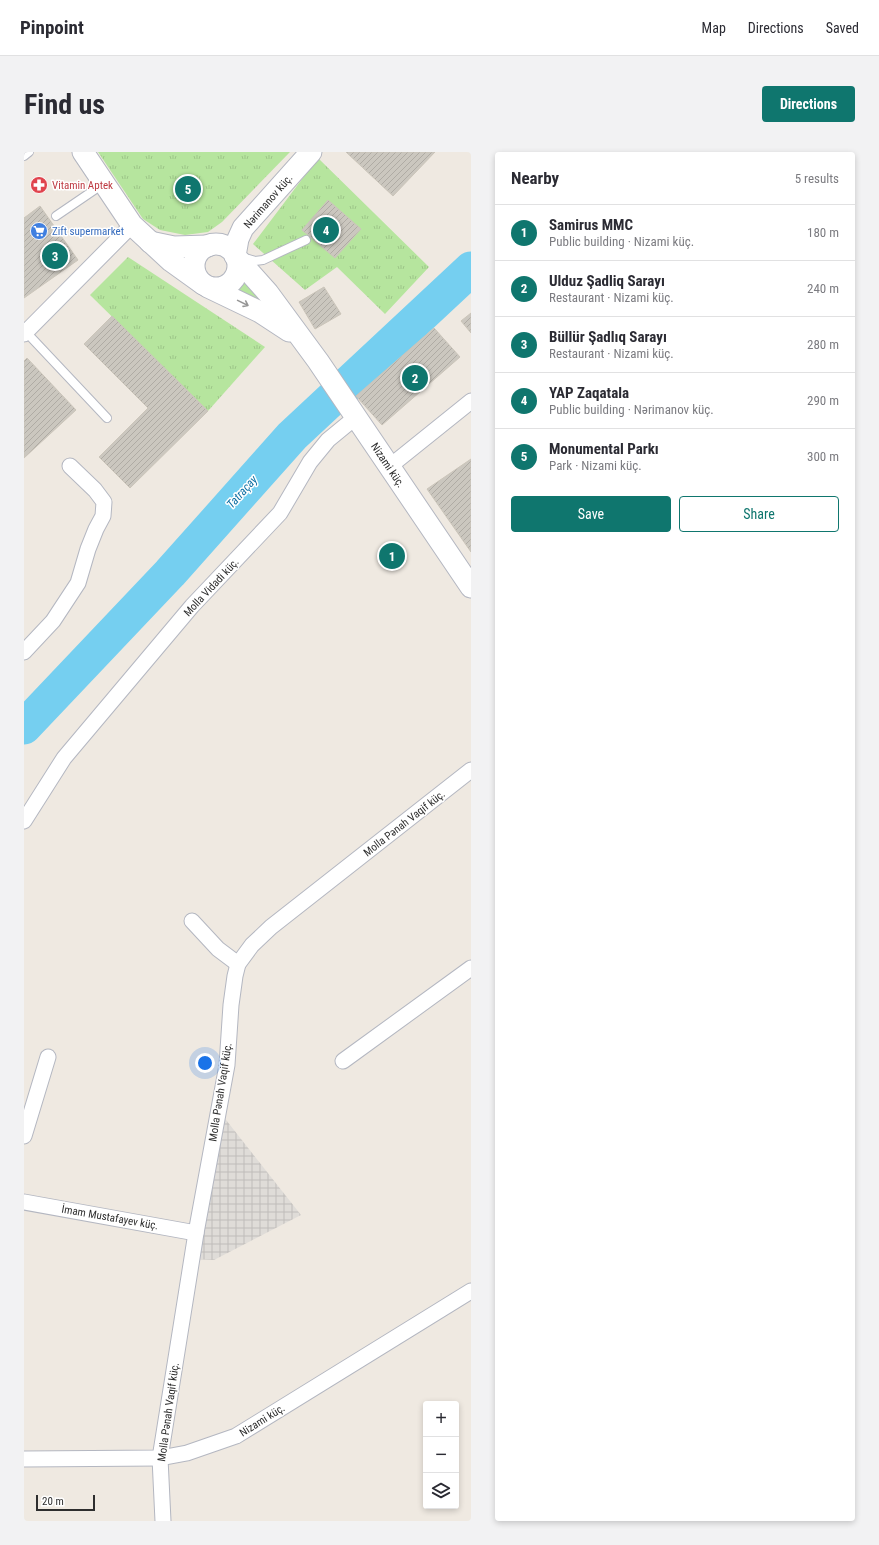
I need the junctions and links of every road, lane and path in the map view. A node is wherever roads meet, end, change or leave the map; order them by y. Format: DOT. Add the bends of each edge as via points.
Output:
graph roads {
  1 [pos="29,152"];
  2 [pos="83,152"];
  3 [pos="311,152"];
  4 [pos="24,156"];
  5 [pos="104,183"];
  6 [pos="56,216"];
  7 [pos="132,225"];
  8 [pos="306,240"];
  9 [pos="150,242"];
  10 [pos="208,246"];
  11 [pos="235,256"];
  12 [pos="206,285"];
  13 [pos="25,333"];
  14 [pos="304,343"];
  15 [pos="471,401"];
  16 [pos="356,417"];
  17 [pos="106,418"];
  18 [pos="70,466"];
  19 [pos="389,467"];
  20 [pos="471,587"];
  21 [pos="24,652"];
  22 [pos="471,770"];
  23 [pos="24,821"];
  24 [pos="192,921"];
  25 [pos="238,964"];
  26 [pos="471,968"];
  27 [pos="48,1057"];
  28 [pos="343,1061"];
  29 [pos="24,1136"];
  30 [pos="24,1202"];
  31 [pos="196,1233"];
  32 [pos="471,1291"];
  33 [pos="160,1458"];
  34 [pos="24,1459"];
  35 [pos="163,1521"];
  1 -- 4 [label="lane"];
  2 -- 5 [label="main road"];
  3 -- 11 [label="main road, Nərimanov küç." via="243,228"];
  5 -- 6 [label="lane"];
  5 -- 7 [label="main road"];
  7 -- 9 [label="main road"];
  7 -- 13 [label="street"];
  8 -- 11 [label="lane" via="262,260 255,261"];
  9 -- 10 [label="main road" via="174,247"];
  9 -- 12 [label="main road" via="171,261"];
  10 -- 11 [label="main road" via="226,247"];
  10 -- 12 [label="main road" via="198,254 194,267 198,279"];
  11 -- 12 [label="main road" via="238,261 237,273 230,283 220,288"];
  11 -- 14 [label="main road, Nizami küç." via="268,293"];
  12 -- 14 [label="main road, one-way" via="260,312"];
  13 -- 17 [label="lane"];
  14 -- 16 [label="main road, Nizami küç."];
  15 -- 19 [label="street"];
  16 -- 19 [label="main road, Nizami küç."];
  16 -- 23 [label="street, Molla Vidadi küç." via="328,440 310,462 280,513 192,606 64,758"];
  18 -- 21 [label="street" via="104,502 103,516 88,549 78,583 53,621"];
  19 -- 20 [label="main road, Nizami küç."];
  22 -- 25 [label="street, Molla Pənah Vaqif küç." via="271,927 252,945"];
  24 -- 25 [label="street" via="218,949"];
  25 -- 31 [label="street, Molla Pənah Vaqif küç." via="231,1005 226,1065"];
  26 -- 28 [label="street"];
  27 -- 29 [label="street"];
  30 -- 31 [label="street, İmam Mustafayev küç."];
  31 -- 33 [label="street, Molla Pənah Vaqif küç."];
  32 -- 33 [label="street, Nizami küç." via="236,1436 187,1453"];
  33 -- 34 [label="street, Nizami küç."];
  33 -- 35 [label="street, Molla Pənah Vaqif küç."];
}
